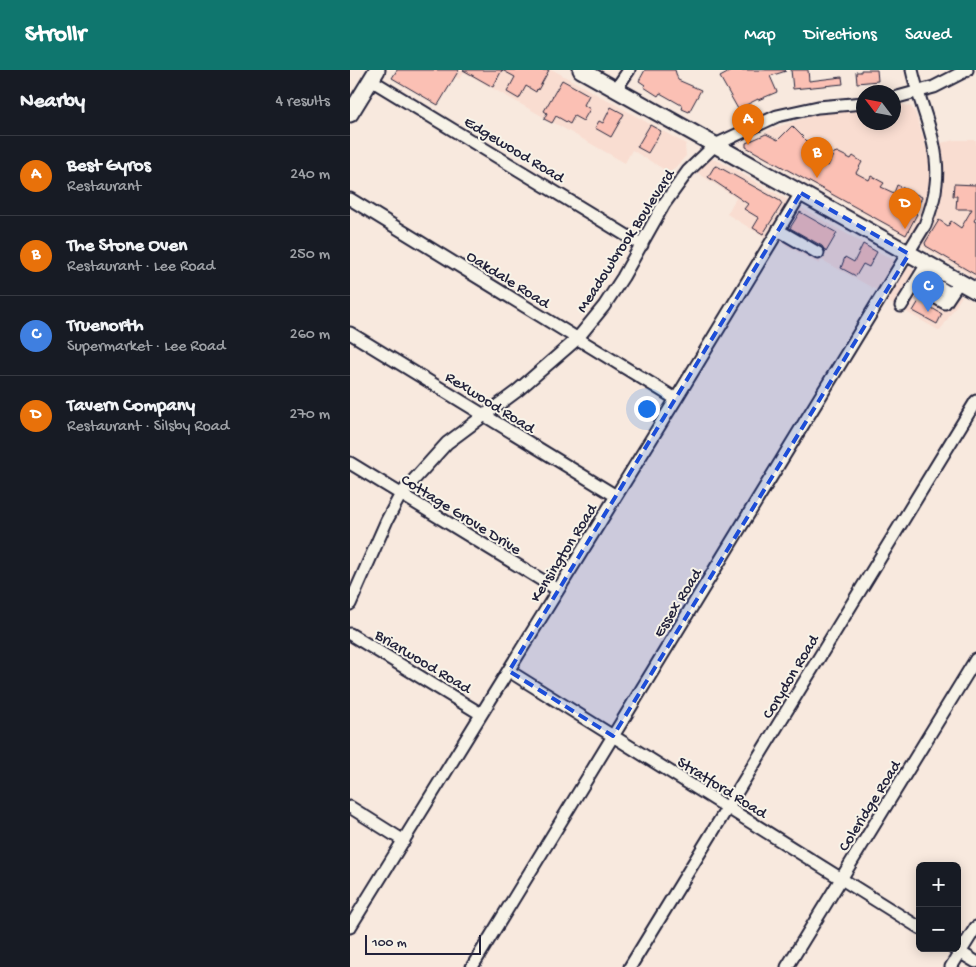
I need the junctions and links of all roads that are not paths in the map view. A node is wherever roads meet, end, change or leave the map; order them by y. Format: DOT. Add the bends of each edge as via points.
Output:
graph roads {
  1 [pos="581,70"];
  2 [pos="629,70"];
  3 [pos="912,70"];
  4 [pos="967,70"];
  5 [pos="374,75"];
  6 [pos="616,89"];
  7 [pos="917,93"];
  8 [pos="901,96"];
  9 [pos="856,104"];
  10 [pos="350,114"];
  11 [pos="715,145"];
  12 [pos="801,193"];
  13 [pos="350,199"];
  14 [pos="778,230"];
  15 [pos="642,245"];
  16 [pos="818,253"];
  17 [pos="909,254"];
  18 [pos="897,274"];
  19 [pos="918,283"];
  20 [pos="976,291"];
  21 [pos="901,306"];
  22 [pos="350,333"];
  23 [pos="577,339"];
  24 [pos="676,399"];
  25 [pos="976,401"];
  26 [pos="484,415"];
  27 [pos="350,463"];
  28 [pos="401,494"];
  29 [pos="616,496"];
  30 [pos="558,590"];
  31 [pos="350,604"];
  32 [pos="350,634"];
  33 [pos="976,659"];
  34 [pos="509,671"];
  35 [pos="482,714"];
  36 [pos="613,736"];
  37 [pos="350,807"];
  38 [pos="728,807"];
  39 [pos="404,841"];
  40 [pos="840,880"];
  41 [pos="916,926"];
  42 [pos="976,927"];
  43 [pos="350,928"];
  44 [pos="961,945"];
  45 [pos="956,952"];
  46 [pos="958,952"];
  47 [pos="976,962"];
  48 [pos="472,967"];
  49 [pos="630,967"];
  50 [pos="787,967"];
  51 [pos="951,967"];
  1 -- 6 [label="main road"];
  2 -- 6 [label="street"];
  3 -- 7 [label="street, Essex Road"];
  4 -- 7 [label="street"];
  5 -- 10 [label="main road"];
  5 -- 15 [label="street, Edgewood Road"];
  6 -- 11 [label="main road"];
  7 -- 8 [label="street"];
  7 -- 17 [label="street, Essex Road" via="934,142 937,168 925,226"];
  9 -- 11 [label="street, Meadowbrook Boulevard" via="785,114"];
  11 -- 12 [label="main road"];
  11 -- 15 [label="street, Meadowbrook Boulevard" via="676,186"];
  12 -- 14 [label="street, Kensington Road"];
  12 -- 17 [label="main road"];
  13 -- 23 [label="street, Oakdale Road"];
  14 -- 16 [label="street"];
  14 -- 24 [label="street, Kensington Road"];
  15 -- 23 [label="street, Meadowbrook Boulevard" via="604,306"];
  17 -- 18 [label="street, Essex Road"];
  17 -- 19 [label="main road"];
  18 -- 19 [label="street"];
  18 -- 36 [label="street, Essex Road"];
  19 -- 20 [label="main road" via="945,296"];
  19 -- 21 [label="street"];
  22 -- 26 [label="street, Rexwood Road"];
  23 -- 24 [label="street, Oakdale Road"];
  23 -- 26 [label="street, Meadowbrook Boulevard" via="525,385"];
  24 -- 29 [label="street, Kensington Road"];
  25 -- 38 [label="street, Corydon Road"];
  26 -- 28 [label="street, Meadowbrook Boulevard" via="448,443"];
  26 -- 29 [label="street, Rexwood Road"];
  27 -- 28 [label="street, Cottage Grove Drive"];
  28 -- 30 [label="street, Cottage Grove Drive"];
  28 -- 31 [label="street, Meadowbrook Boulevard"];
  29 -- 30 [label="street, Kensington Road"];
  30 -- 34 [label="street, Kensington Road"];
  32 -- 35 [label="street, Briarwood Road"];
  33 -- 40 [label="street, Coleridge Road"];
  34 -- 35 [label="street, Kensington Road"];
  34 -- 36 [label="street, Stratford Road"];
  35 -- 39 [label="street, Kensington Road"];
  36 -- 38 [label="street, Stratford Road"];
  36 -- 48 [label="street, Essex Road"];
  37 -- 39 [label="street"];
  38 -- 40 [label="street, Stratford Road"];
  38 -- 49 [label="street, Corydon Road"];
  39 -- 43 [label="street, Kensington Road"];
  40 -- 41 [label="street, Stratford Road"];
  40 -- 50 [label="street, Coleridge Road"];
  42 -- 44 [label="street"];
  45 -- 51 [label="street"];
  46 -- 47 [label="street"];
}
